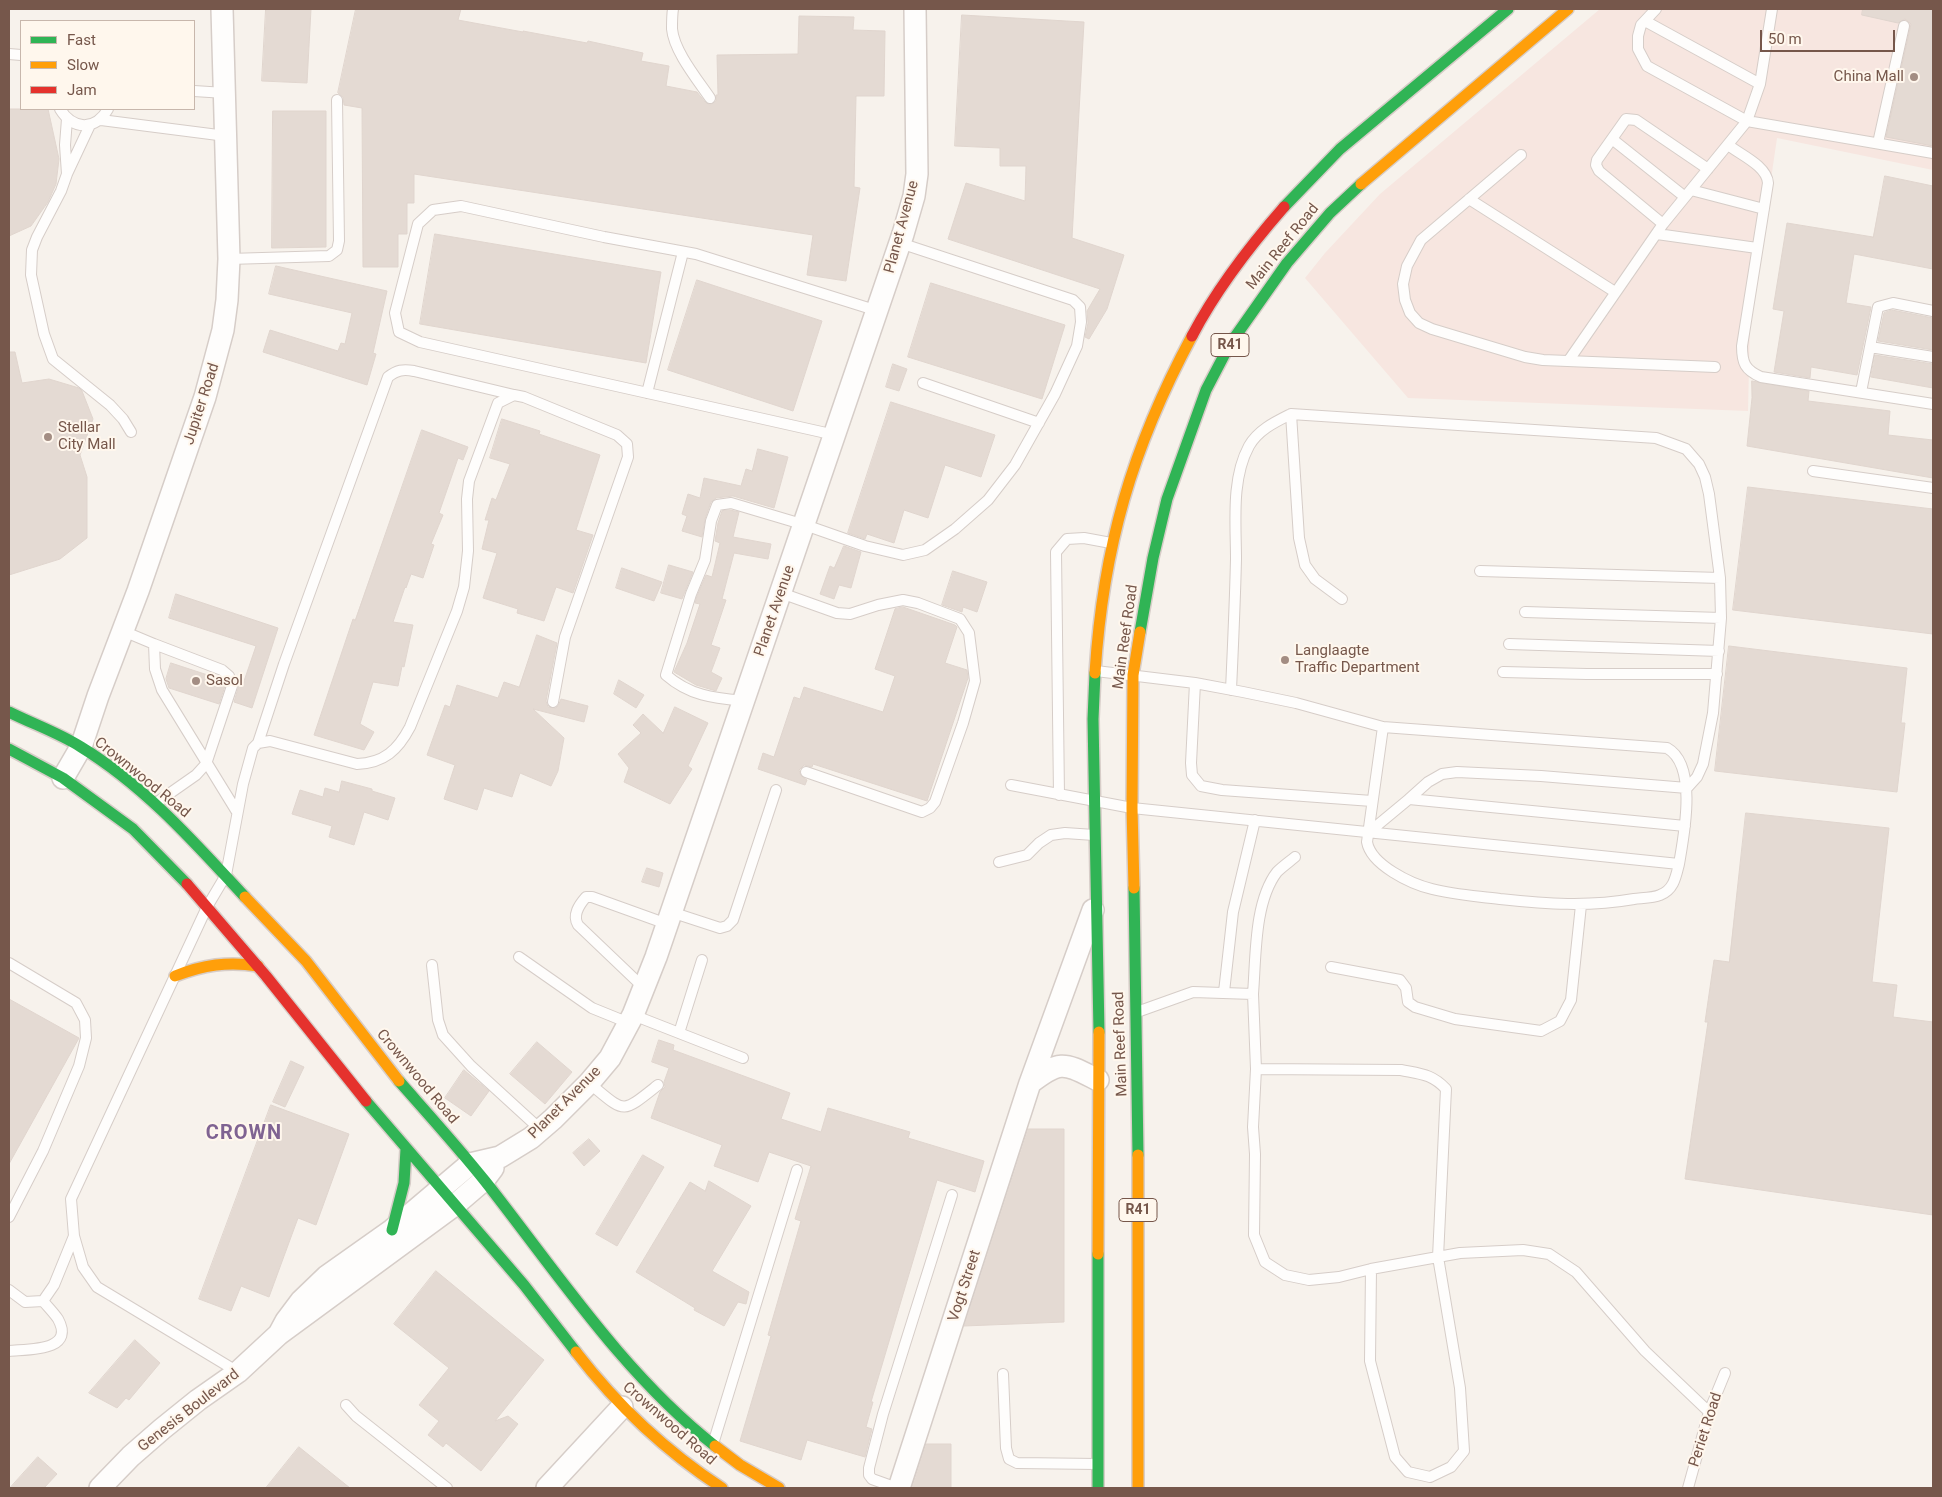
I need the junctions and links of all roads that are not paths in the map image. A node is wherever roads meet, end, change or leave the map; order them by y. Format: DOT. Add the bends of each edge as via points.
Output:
graph roads {
  1 [pos="222,9"];
  2 [pos="672,9"];
  3 [pos="915,9"];
  4 [pos="1508,9"];
  5 [pos="1568,9"];
  6 [pos="1656,9"];
  7 [pos="1772,9"];
  8 [pos="1645,21"];
  9 [pos="1904,26"];
  10 [pos="1760,84"];
  11 [pos="195,91"];
  12 [pos="225,93"];
  13 [pos="710,98"];
  14 [pos="337,100"];
  15 [pos="61,110"];
  16 [pos="107,110"];
  17 [pos="67,119"];
  18 [pos="101,120"];
  19 [pos="1747,120"];
  20 [pos="90,125"];
  21 [pos="226,136"];
  22 [pos="1612,139"];
  23 [pos="1878,142"];
  24 [pos="1728,145"];
  25 [pos="1933,153"];
  26 [pos="1521,155"];
  27 [pos="1708,169"];
  28 [pos="67,174"];
  29 [pos="1688,194"];
  30 [pos="1469,199"];
  31 [pos="1764,209"];
  32 [pos="1664,224"];
  33 [pos="1657,234"];
  34 [pos="900,243"];
  35 [pos="1757,248"];
  36 [pos="683,252"];
  37 [pos="229,259"];
  38 [pos="1615,292"];
  39 [pos="878,311"];
  40 [pos="1933,311"];
  41 [pos="1870,347"];
  42 [pos="1933,357"];
  43 [pos="1569,360"];
  44 [pos="1715,367"];
  45 [pos="923,383"];
  46 [pos="1861,392"];
  47 [pos="647,393"];
  48 [pos="514,395"];
  49 [pos="1933,404"];
  50 [pos="1291,414"];
  51 [pos="1039,423"];
  52 [pos="131,432"];
  53 [pos="835,435"];
  54 [pos="1813,471"];
  55 [pos="1933,488"];
  56 [pos="805,525"];
  57 [pos="1112,543"];
  58 [pos="1480,571"];
  59 [pos="1720,578"];
  60 [pos="781,593"];
  61 [pos="1342,599"];
  62 [pos="1525,612"];
  63 [pos="1722,618"];
  64 [pos="122,631"];
  65 [pos="154,644"];
  66 [pos="1509,644"];
  67 [pos="1719,651"];
  68 [pos="1094,671"];
  69 [pos="1503,672"];
  70 [pos="1717,674"];
  71 [pos="1133,675"];
  72 [pos="1195,683"];
  73 [pos="1231,690"];
  74 [pos="744,701"];
  75 [pos="553,702"];
  76 [pos="9,712"];
  77 [pos="1383,727"];
  78 [pos="258,743"];
  79 [pos="81,747"];
  80 [pos="9,749"];
  81 [pos="206,764"];
  82 [pos="806,772"];
  83 [pos="63,778"];
  84 [pos="1011,785"];
  85 [pos="1687,788"];
  86 [pos="776,790"];
  87 [pos="1059,795"];
  88 [pos="1409,799"];
  89 [pos="1372,801"];
  90 [pos="1094,802"];
  91 [pos="155,804"];
  92 [pos="1132,808"];
  93 [pos="236,812"];
  94 [pos="1255,820"];
  95 [pos="1685,826"];
  96 [pos="1368,833"];
  97 [pos="1095,835"];
  98 [pos="1295,857"];
  99 [pos="998,862"];
  100 [pos="1679,864"];
  101 [pos="226,875"];
  102 [pos="1097,901"];
  103 [pos="1581,905"];
  104 [pos="207,907"];
  105 [pos="669,918"];
  106 [pos="518,957"];
  107 [pos="702,960"];
  108 [pos="9,963"];
  109 [pos="432,965"];
  110 [pos="258,966"];
  111 [pos="1331,967"];
  112 [pos="175,976"];
  113 [pos="644,988"];
  114 [pos="1224,992"];
  115 [pos="1253,994"];
  116 [pos="1130,1013"];
  117 [pos="631,1019"];
  118 [pos="679,1033"];
  119 [pos="743,1058"];
  120 [pos="1256,1069"];
  121 [pos="1098,1080"];
  122 [pos="589,1083"];
  123 [pos="1030,1083"];
  124 [pos="658,1085"];
  125 [pos="541,1130"];
  126 [pos="406,1150"];
  127 [pos="500,1157"];
  128 [pos="470,1164"];
  129 [pos="797,1170"];
  130 [pos="484,1180"];
  131 [pos="442,1188"];
  132 [pos="952,1195"];
  133 [pos="456,1204"];
  134 [pos="9,1217"];
  135 [pos="392,1230"];
  136 [pos="74,1236"];
  137 [pos="1438,1257"];
  138 [pos="1371,1269"];
  139 [pos="9,1290"];
  140 [pos="43,1301"];
  141 [pos="279,1334"];
  142 [pos="9,1351"];
  143 [pos="238,1372"];
  144 [pos="1725,1373"];
  145 [pos="1003,1374"];
  146 [pos="346,1405"];
  147 [pos="622,1407"];
  148 [pos="1709,1412"];
  149 [pos="713,1445"];
  150 [pos="1098,1464"];
  151 [pos="100,1488"];
  152 [pos="447,1488"];
  153 [pos="547,1488"];
  154 [pos="722,1488"];
  155 [pos="779,1488"];
  156 [pos="898,1488"];
  157 [pos="1098,1488"];
  158 [pos="1138,1488"];
  159 [pos="1688,1488"];
  1 -- 12 [label="street, Jupiter Road"];
  2 -- 13 [label="lane" via="675,39"];
  3 -- 34 [label="street, Planet Avenue" via="917,174"];
  4 -- 57 [label="main road, Main Reef Road / R41" via="1320,168 1238,261 1181,354 1160,400 1139,449"];
  5 -- 71 [label="main road, Main Reef Road / R41" via="1412,138 1330,213 1287,263 1230,344 1206,390 1166,499"];
  6 -- 8 [label="lane"];
  7 -- 10 [label="lane"];
  8 -- 10 [label="lane"];
  8 -- 19 [label="lane" via="1638,36 1638,49 1647,66"];
  9 -- 23 [label="lane"];
  10 -- 19 [label="lane"];
  11 -- 12 [label="lane"];
  12 -- 21 [label="street, Jupiter Road"];
  14 -- 37 [label="lane" via="337,250 330,256"];
  15 -- 17 [label="lane"];
  16 -- 18 [label="lane"];
  17 -- 20 [label="lane" via="78,125"];
  17 -- 28 [label="lane"];
  18 -- 20 [label="lane"];
  18 -- 21 [label="lane"];
  19 -- 23 [label="lane"];
  19 -- 24 [label="lane"];
  20 -- 28 [label="lane"];
  21 -- 37 [label="street, Jupiter Road"];
  22 -- 27 [label="lane" via="1626,119 1631,118"];
  22 -- 29 [label="lane"];
  22 -- 32 [label="lane" via="1597,160 1599,171"];
  23 -- 25 [label="lane"];
  24 -- 27 [label="lane"];
  24 -- 31 [label="lane" via="1767,176"];
  26 -- 30 [label="lane"];
  27 -- 29 [label="lane"];
  28 -- 52 [label="lane" via="62,191 32,250 31,275 44,334 53,358 110,405"];
  29 -- 31 [label="lane"];
  29 -- 32 [label="lane"];
  30 -- 38 [label="lane"];
  30 -- 43 [label="lane" via="1421,240 1407,266 1403,284 1410,313 1419,323 1432,329 1525,357"];
  31 -- 35 [label="lane"];
  32 -- 33 [label="lane"];
  33 -- 35 [label="lane"];
  33 -- 38 [label="lane"];
  34 -- 39 [label="street, Planet Avenue"];
  34 -- 51 [label="lane" via="1073,300 1080,308 1077,346"];
  35 -- 46 [label="lane" via="1742,346 1746,369 1761,377"];
  36 -- 39 [label="lane"];
  36 -- 47 [label="lane"];
  36 -- 47 [label="lane" via="461,206 433,210 418,224 395,313 399,332 420,342"];
  37 -- 64 [label="street, Jupiter Road" via="228,300 215,365"];
  38 -- 43 [label="lane"];
  39 -- 53 [label="street, Planet Avenue"];
  40 -- 41 [label="lane" via="1893,303 1878,307"];
  41 -- 42 [label="lane"];
  41 -- 46 [label="lane"];
  43 -- 44 [label="lane"];
  45 -- 51 [label="lane"];
  46 -- 49 [label="lane"];
  47 -- 53 [label="lane"];
  48 -- 75 [label="lane" via="524,396 617,435 627,444 628,450 565,636"];
  48 -- 78 [label="lane" via="404,369 388,377"];
  48 -- 78 [label="lane" via="498,403 469,482 464,587 402,744 372,763 358,764 270,741"];
  50 -- 59 [label="lane" via="1656,438 1676,444 1699,464 1705,478"];
  50 -- 61 [label="lane" via="1299,538 1305,565 1315,579"];
  50 -- 73 [label="lane" via="1267,426 1250,445 1239,472 1234,527 1236,558"];
  51 -- 56 [label="lane" via="1015,464 988,500 925,550 903,555 865,546"];
  53 -- 56 [label="street, Planet Avenue"];
  54 -- 55 [label="lane"];
  56 -- 60 [label="street, Planet Avenue"];
  56 -- 74 [label="lane" via="730,503 717,505 714,513 705,560 666,675 676,684 707,698"];
  57 -- 68 [label="main road, Main Reef Road / R41" via="1101,603"];
  57 -- 87 [label="lane" via="1084,538 1067,539 1056,552"];
  58 -- 59 [label="lane"];
  59 -- 63 [label="lane"];
  60 -- 74 [label="street, Planet Avenue"];
  60 -- 82 [label="lane" via="837,613 850,614 903,600 918,603 960,619 969,633 975,681 954,749 930,808 922,812"];
  62 -- 63 [label="lane"];
  63 -- 67 [label="lane"];
  64 -- 65 [label="lane"];
  64 -- 79 [label="street, Jupiter Road"];
  65 -- 81 [label="lane" via="155,669 162,690"];
  65 -- 81 [label="lane" via="222,670 229,676 232,686"];
  66 -- 67 [label="lane"];
  67 -- 70 [label="lane"];
  68 -- 71 [label="lane"];
  68 -- 90 [label="main road, Main Reef Road / R41"];
  69 -- 70 [label="lane"];
  70 -- 85 [label="lane" via="1703,764"];
  71 -- 72 [label="lane"];
  71 -- 92 [label="main road, Main Reef Road / R41"];
  72 -- 73 [label="lane"];
  72 -- 89 [label="lane" via="1191,763 1192,775 1200,786"];
  73 -- 77 [label="lane" via="1296,703"];
  74 -- 105 [label="street, Planet Avenue"];
  76 -- 79 [label="main road, Crownwood Road"];
  77 -- 85 [label="lane" via="1668,748 1679,757"];
  77 -- 89 [label="lane"];
  78 -- 93 [label="lane" via="253,748"];
  79 -- 83 [label="street, Jupiter Road"];
  79 -- 91 [label="main road, Crownwood Road"];
  80 -- 83 [label="main road, Crownwood Road"];
  81 -- 91 [label="lane"];
  81 -- 93 [label="lane"];
  83 -- 104 [label="main road, Crownwood Road" via="133,829"];
  84 -- 87 [label="lane"];
  85 -- 88 [label="lane" via="1457,772 1442,774"];
  85 -- 95 [label="lane"];
  86 -- 105 [label="lane" via="732,920 727,926 720,928"];
  87 -- 90 [label="lane"];
  88 -- 95 [label="lane"];
  88 -- 96 [label="lane"];
  89 -- 96 [label="lane"];
  90 -- 92 [label="lane"];
  90 -- 97 [label="main road, Main Reef Road / R41"];
  91 -- 101 [label="main road, Crownwood Road"];
  92 -- 94 [label="lane"];
  92 -- 116 [label="main road, Main Reef Road / R41"];
  93 -- 101 [label="lane"];
  94 -- 96 [label="lane"];
  94 -- 114 [label="lane" via="1233,912"];
  95 -- 100 [label="lane"];
  96 -- 100 [label="lane"];
  96 -- 103 [label="lane" via="1368,848 1373,856 1410,881 1432,889 1517,901"];
  97 -- 99 [label="lane" via="1051,835 1027,855"];
  97 -- 102 [label="main road, Main Reef Road / R41"];
  98 -- 115 [label="lane" via="1278,871 1262,904"];
  100 -- 103 [label="lane" via="1674,882 1660,895"];
  101 -- 104 [label="lane"];
  101 -- 128 [label="main road, Crownwood Road" via="306,961 385,1064"];
  102 -- 121 [label="main road, Main Reef Road / R41" via="1104,1014"];
  102 -- 123 [label="street, Vogt Street"];
  103 -- 111 [label="lane" via="1571,1000 1560,1021 1541,1031 1454,1019 1408,1002 1406,988 1400,980"];
  104 -- 110 [label="main road, Crownwood Road"];
  104 -- 112 [label="lane"];
  105 -- 113 [label="street, Planet Avenue"];
  105 -- 113 [label="lane" via="586,897 574,919"];
  106 -- 117 [label="lane" via="586,1005"];
  107 -- 118 [label="lane"];
  108 -- 134 [label="lane" via="76,1003 85,1020 86,1038 80,1066"];
  109 -- 125 [label="lane" via="438,1020 443,1035 471,1066"];
  110 -- 112 [label="main road" via="230,962 198,966"];
  110 -- 126 [label="main road, Crownwood Road"];
  112 -- 136 [label="lane" via="71,1199"];
  113 -- 117 [label="street, Planet Avenue"];
  114 -- 115 [label="lane"];
  114 -- 116 [label="lane" via="1193,992"];
  115 -- 120 [label="lane"];
  116 -- 158 [label="main road, Main Reef Road / R41" via="1138,1095"];
  117 -- 118 [label="lane"];
  117 -- 122 [label="street, Planet Avenue" via="610,1058"];
  118 -- 119 [label="lane"];
  120 -- 137 [label="lane" via="1402,1070 1437,1079 1446,1089"];
  120 -- 138 [label="lane" via="1254,1235 1266,1262 1285,1275 1309,1280 1339,1278"];
  121 -- 123 [label="street" via="1062,1064"];
  121 -- 150 [label="main road, Main Reef Road / R41"];
  122 -- 124 [label="lane" via="624,1108"];
  122 -- 125 [label="street, Planet Avenue"];
  123 -- 156 [label="street, Vogt Street"];
  125 -- 127 [label="street, Planet Avenue"];
  126 -- 131 [label="main road, Crownwood Road"];
  126 -- 135 [label="main road" via="404,1183"];
  127 -- 128 [label="street, Planet Avenue"];
  127 -- 130 [label="street, Planet Avenue"];
  128 -- 130 [label="main road, Crownwood Road"];
  128 -- 131 [label="street, Planet Avenue"];
  129 -- 149 [label="lane"];
  130 -- 133 [label="street, Planet Avenue"];
  130 -- 149 [label="main road, Crownwood Road" via="577,1301 654,1392"];
  131 -- 133 [label="main road, Crownwood Road"];
  131 -- 135 [label="street, Genesis Boulevard"];
  132 -- 156 [label="lane" via="869,1468 872,1479"];
  133 -- 141 [label="street, Genesis Boulevard"];
  133 -- 147 [label="main road, Crownwood Road"];
  135 -- 141 [label="street, Genesis Boulevard" via="321,1282 292,1311"];
  136 -- 140 [label="lane" via="54,1285"];
  136 -- 143 [label="lane" via="83,1267 97,1287"];
  137 -- 138 [label="lane"];
  137 -- 138 [label="lane" via="1460,1388 1464,1451 1451,1467 1430,1477 1408,1472 1395,1457 1370,1361"];
  137 -- 148 [label="lane" via="1523,1250 1549,1254 1576,1272 1645,1351"];
  139 -- 140 [label="lane" via="25,1302"];
  140 -- 142 [label="lane" via="58,1320 62,1332 57,1343 49,1347"];
  141 -- 143 [label="street, Genesis Boulevard"];
  143 -- 151 [label="street, Genesis Boulevard" via="162,1429"];
  144 -- 148 [label="lane, Periet Road"];
  145 -- 150 [label="lane" via="1009,1459 1017,1463"];
  146 -- 152 [label="lane"];
  147 -- 153 [label="street"];
  147 -- 154 [label="main road, Crownwood Road"];
  148 -- 159 [label="lane, Periet Road"];
  149 -- 155 [label="main road, Crownwood Road"];
  150 -- 157 [label="main road, Main Reef Road / R41"];
}
